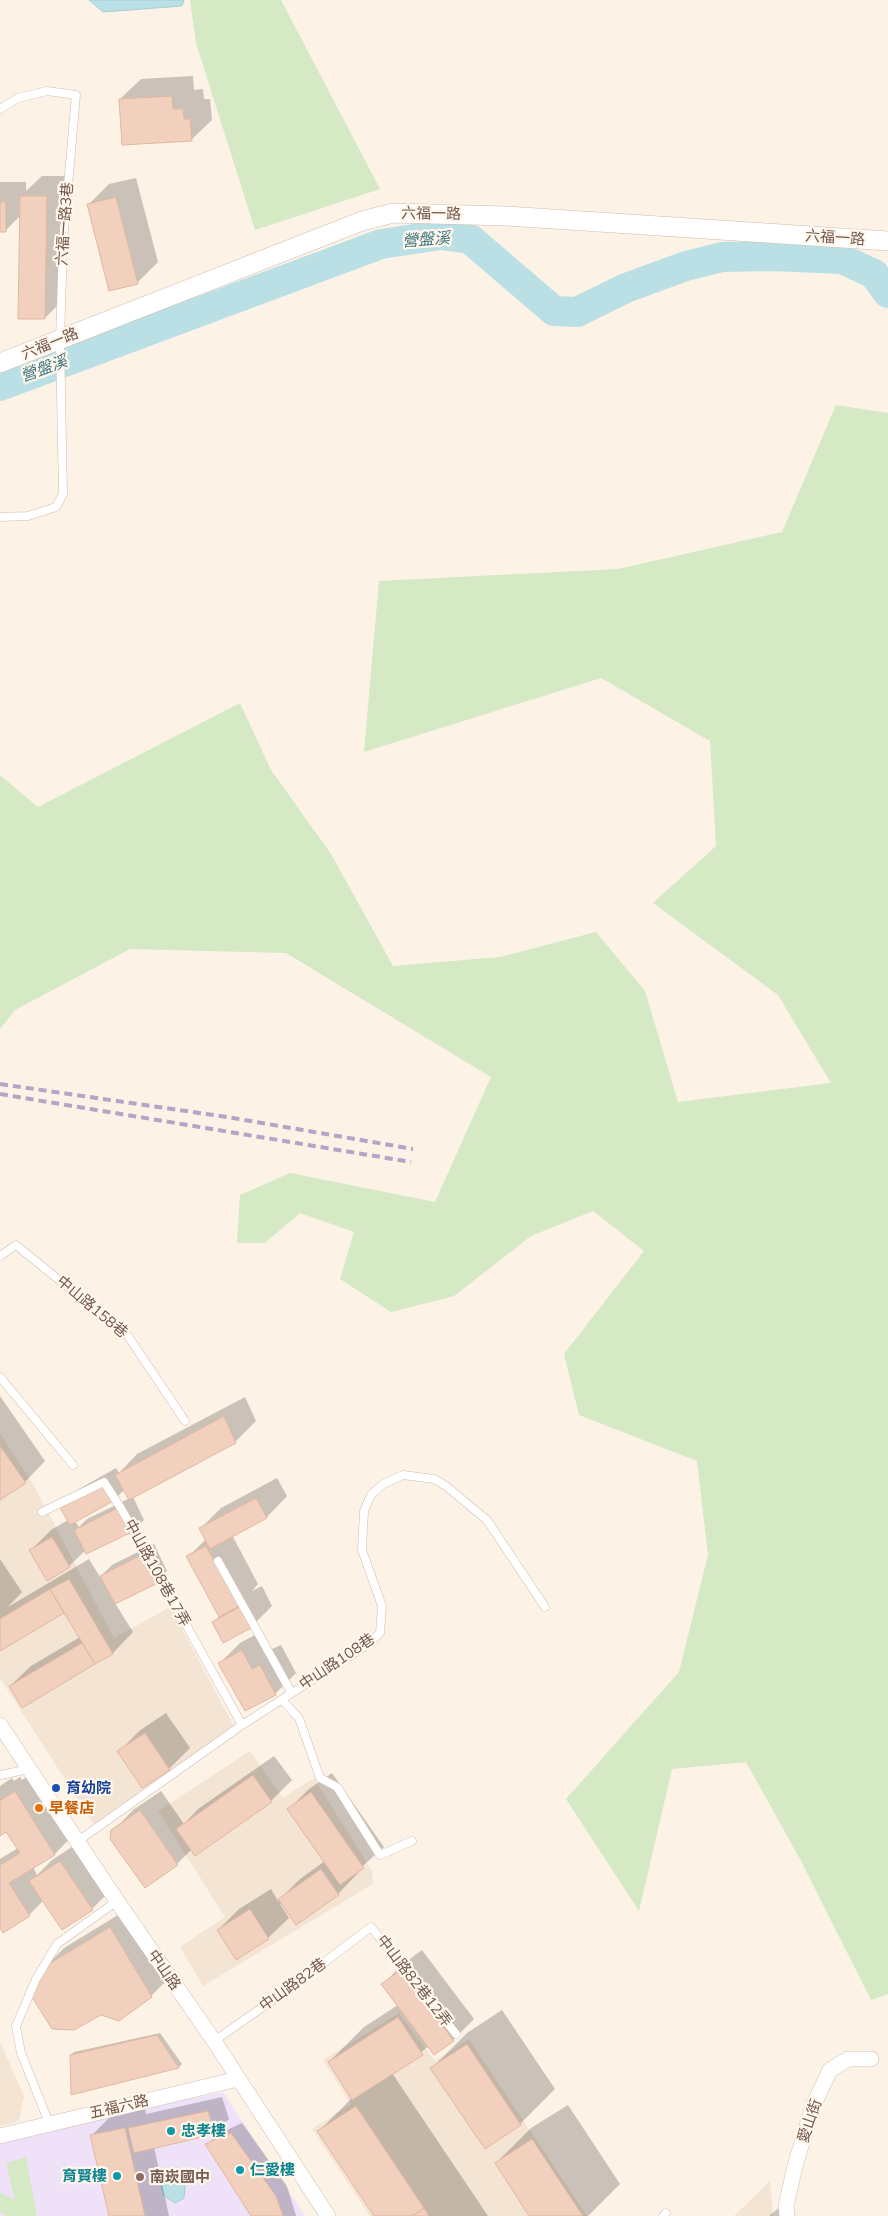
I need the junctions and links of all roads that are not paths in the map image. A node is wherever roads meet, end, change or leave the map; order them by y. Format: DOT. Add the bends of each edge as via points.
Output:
graph roads {
  1 [pos="0,109"];
  2 [pos="888,241"];
  3 [pos="60,346"];
  4 [pos="0,363"];
  5 [pos="0,517"];
  6 [pos="0,1256"];
  7 [pos="0,1377"];
  8 [pos="185,1420"];
  9 [pos="72,1465"];
  10 [pos="42,1512"];
  11 [pos="218,1561"];
  12 [pos="545,1606"];
  13 [pos="291,1692"];
  14 [pos="282,1700"];
  15 [pos="0,1725"];
  16 [pos="242,1725"];
  17 [pos="29,1769"];
  18 [pos="0,1775"];
  19 [pos="78,1841"];
  20 [pos="412,1841"];
  21 [pos="117,1901"];
  22 [pos="371,1927"];
  23 [pos="456,2034"];
  24 [pos="214,2041"];
  25 [pos="871,2059"];
  26 [pos="238,2079"];
  27 [pos="49,2123"];
  28 [pos="0,2136"];
  29 [pos="328,2216"];
  30 [pos="787,2216"];
  1 -- 3 [label="lane, 六福一路3巷" via="18,98 47,92 76,95 63,242"];
  2 -- 3 [label="street, 六福一路" via="516,217 393,213 362,221"];
  3 -- 4 [label="street, 六福一路"];
  3 -- 5 [label="lane, 六福一路3巷" via="63,494 56,507 28,516"];
  6 -- 8 [label="lane, 中山路158巷" via="16,1244 128,1336"];
  7 -- 9 [label="lane"];
  10 -- 16 [label="lane, 中山路108巷17弄" via="104,1482"];
  11 -- 13 [label="lane"];
  12 -- 13 [label="lane, 中山路108巷" via="487,1520 434,1479 403,1475 383,1484 371,1495 364,1511 362,1550 382,1606 380,1633 367,1645"];
  13 -- 14 [label="lane, 中山路108巷"];
  14 -- 16 [label="lane, 中山路108巷"];
  14 -- 20 [label="lane" via="299,1718 320,1778 337,1787 380,1855"];
  15 -- 17 [label="street, 中山路"];
  16 -- 19 [label="lane, 中山路108巷"];
  17 -- 18 [label="lane"];
  17 -- 19 [label="street, 中山路"];
  19 -- 21 [label="street, 中山路"];
  21 -- 24 [label="street, 中山路"];
  21 -- 27 [label="lane" via="57,1944 36,1979 16,2026 20,2053"];
  22 -- 23 [label="lane, 中山路82巷12弄"];
  22 -- 24 [label="lane, 中山路82巷"];
  24 -- 26 [label="street, 中山路"];
  25 -- 30 [label="street, 愛山街" via="848,2059 830,2070 814,2106 795,2166 786,2206"];
  26 -- 27 [label="street, 五福六路"];
  26 -- 29 [label="street, 中山路"];
  27 -- 28 [label="street, 五福六路"];
}
